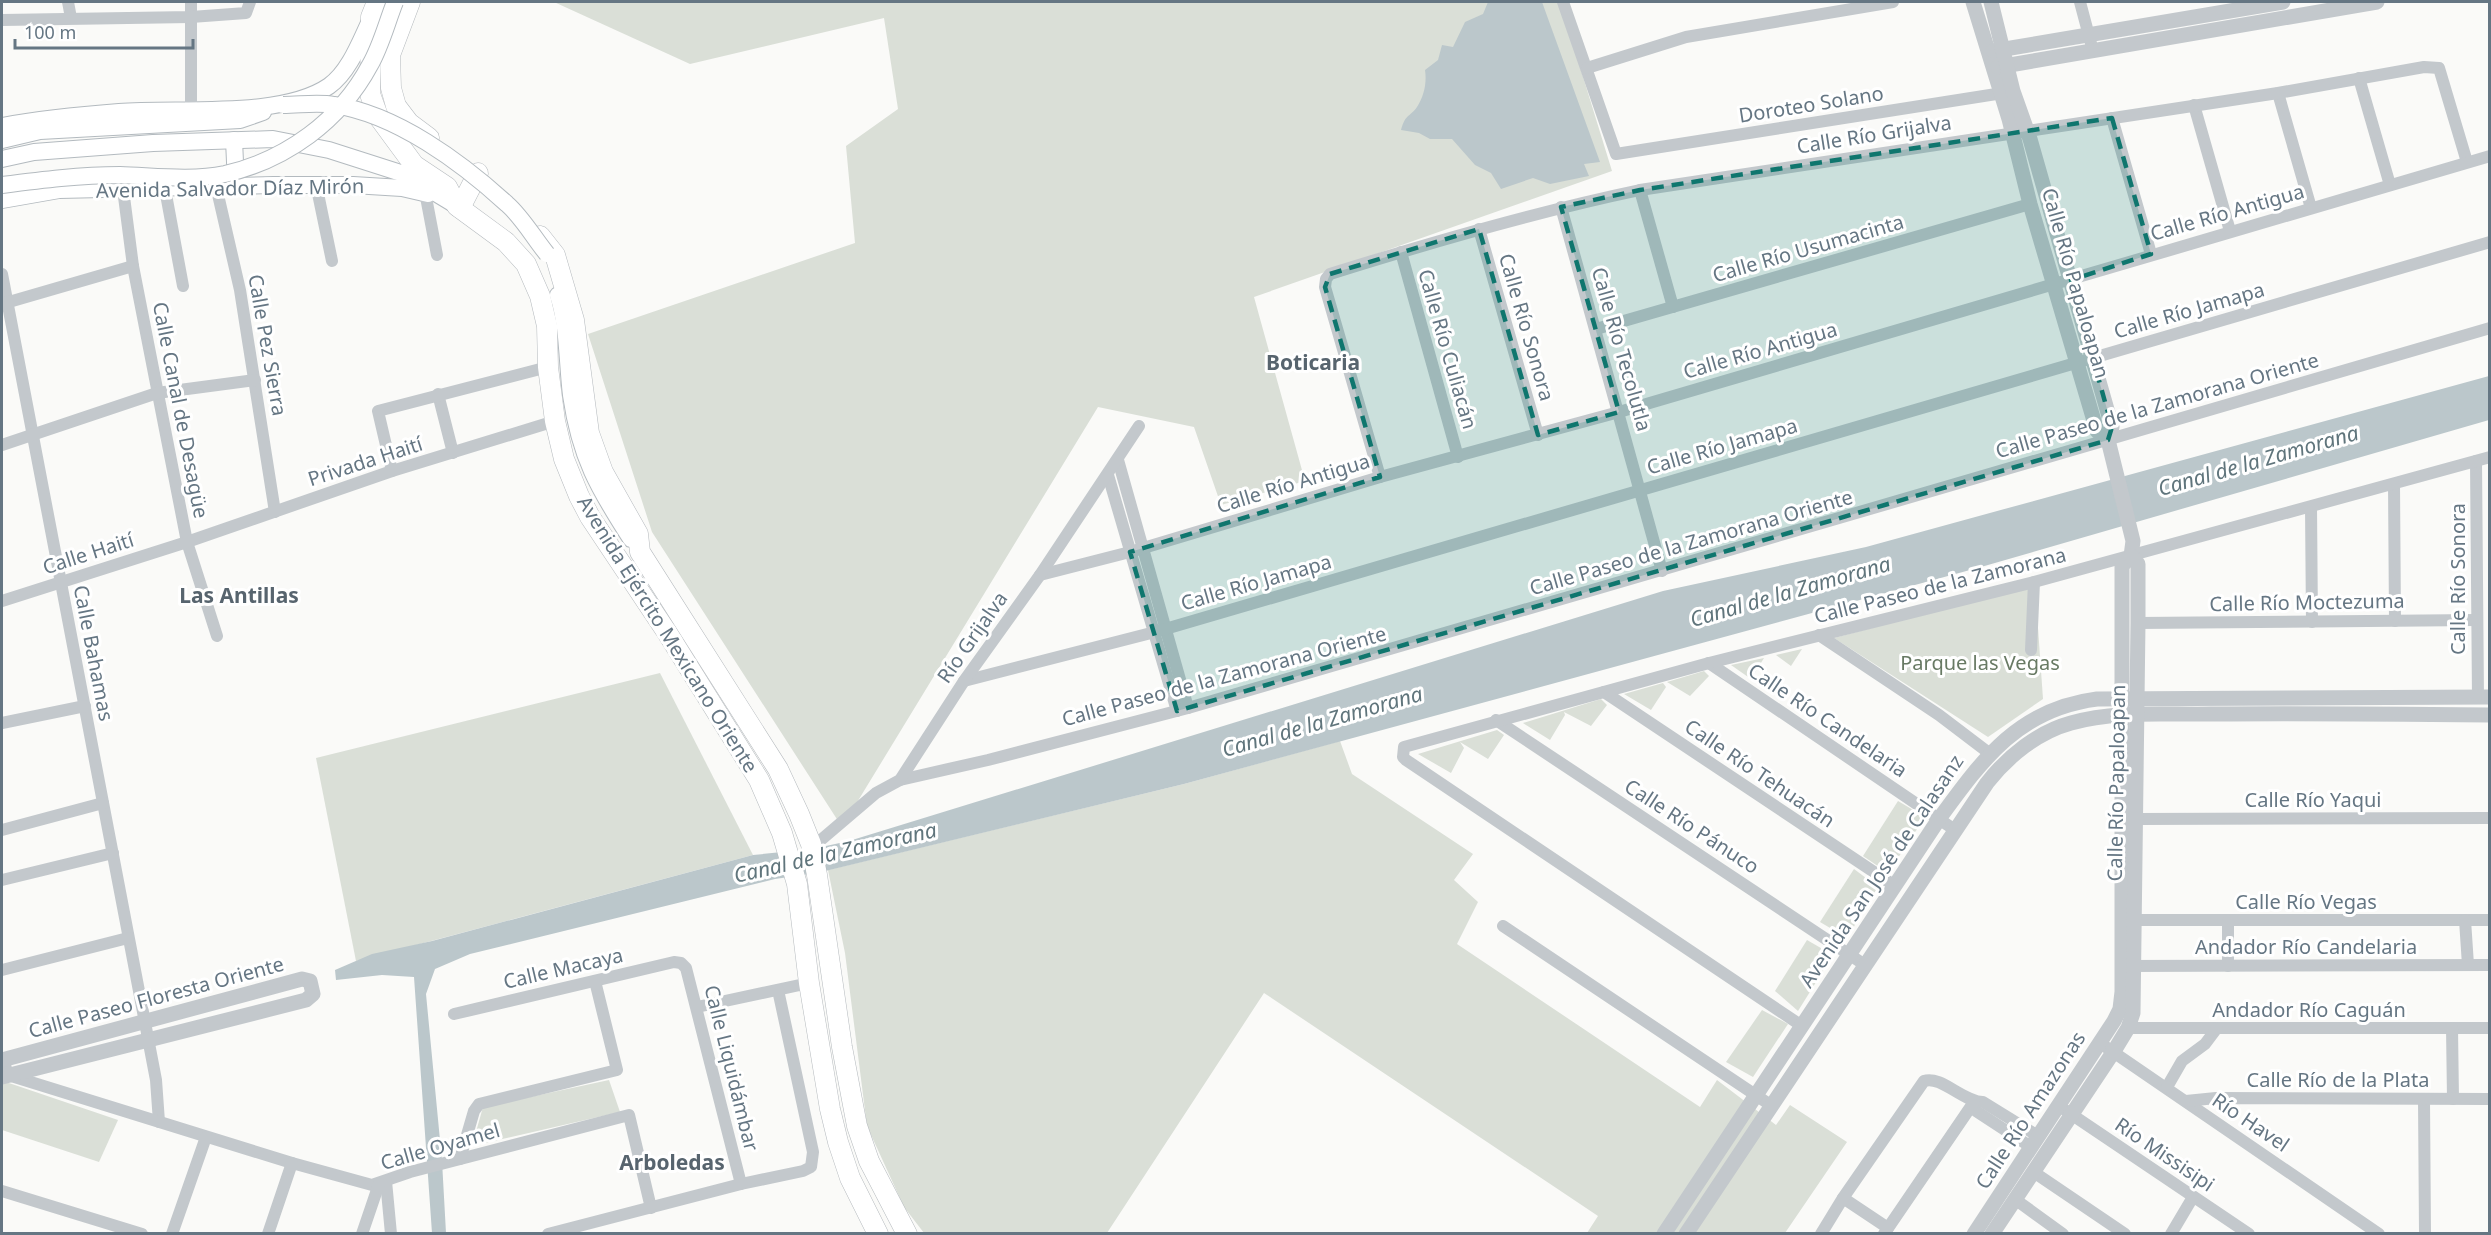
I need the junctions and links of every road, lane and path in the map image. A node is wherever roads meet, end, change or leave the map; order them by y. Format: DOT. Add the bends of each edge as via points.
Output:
graph roads {
  1 [pos="68,2"];
  2 [pos="191,2"];
  3 [pos="395,2"];
  4 [pos="410,2"];
  5 [pos="1563,2"];
  6 [pos="1893,2"];
  7 [pos="1973,2"];
  8 [pos="1991,2"];
  9 [pos="2080,2"];
  10 [pos="2283,2"];
  11 [pos="2377,2"];
  12 [pos="2326,6"];
  13 [pos="248,7"];
  14 [pos="374,9"];
  15 [pos="191,16"];
  16 [pos="71,18"];
  17 [pos="2,20"];
  18 [pos="2088,34"];
  19 [pos="1995,51"];
  20 [pos="2093,51"];
  21 [pos="1999,67"];
  22 [pos="1587,68"];
  23 [pos="2359,78"];
  24 [pos="2278,93"];
  25 [pos="2008,96"];
  26 [pos="283,105"];
  27 [pos="2194,105"];
  28 [pos="191,110"];
  29 [pos="2112,118"];
  30 [pos="2013,122"];
  31 [pos="2,129"];
  32 [pos="2027,130"];
  33 [pos="234,140"];
  34 [pos="2490,156"];
  35 [pos="2,159"];
  36 [pos="2467,162"];
  37 [pos="478,172"];
  38 [pos="316,184"];
  39 [pos="2,185"];
  40 [pos="236,185"];
  41 [pos="2390,185"];
  42 [pos="216,186"];
  43 [pos="123,189"];
  44 [pos="165,189"];
  45 [pos="1640,190"];
  46 [pos="424,192"];
  47 [pos="2,200"];
  48 [pos="2030,204"];
  49 [pos="458,207"];
  50 [pos="1561,207"];
  51 [pos="2311,208"];
  52 [pos="1479,229"];
  53 [pos="2230,231"];
  54 [pos="2490,242"];
  55 [pos="1401,252"];
  56 [pos="437,255"];
  57 [pos="2151,255"];
  58 [pos="332,261"];
  59 [pos="133,266"];
  60 [pos="2,274"];
  61 [pos="2071,280"];
  62 [pos="2054,284"];
  63 [pos="183,286"];
  64 [pos="4,304"];
  65 [pos="1673,307"];
  66 [pos="2490,328"];
  67 [pos="1596,329"];
  68 [pos="2094,358"];
  69 [pos="2077,364"];
  70 [pos="548,367"];
  71 [pos="255,380"];
  72 [pos="157,393"];
  73 [pos="438,394"];
  74 [pos="1619,412"];
  75 [pos="555,422"];
  76 [pos="1139,426"];
  77 [pos="32,435"];
  78 [pos="1538,435"];
  79 [pos="2108,440"];
  80 [pos="2,445"];
  81 [pos="453,453"];
  82 [pos="1458,457"];
  83 [pos="2490,457"];
  84 [pos="1118,460"];
  85 [pos="2476,461"];
  86 [pos="392,471"];
  87 [pos="1108,475"];
  88 [pos="1380,477"];
  89 [pos="2394,484"];
  90 [pos="1641,490"];
  91 [pos="2311,507"];
  92 [pos="275,512"];
  93 [pos="187,542"];
  94 [pos="1143,548"];
  95 [pos="640,552"];
  96 [pos="1130,552"];
  97 [pos="2132,556"];
  98 [pos="1662,571"];
  99 [pos="1040,574"];
  100 [pos="60,582"];
  101 [pos="2034,582"];
  102 [pos="2,602"];
  103 [pos="2476,620"];
  104 [pos="2395,621"];
  105 [pos="2312,622"];
  106 [pos="2138,623"];
  107 [pos="1161,631"];
  108 [pos="1819,635"];
  109 [pos="218,636"];
  110 [pos="2031,650"];
  111 [pos="1709,663"];
  112 [pos="964,681"];
  113 [pos="1604,692"];
  114 [pos="2484,697"];
  115 [pos="2121,698"];
  116 [pos="2138,698"];
  117 [pos="84,704"];
  118 [pos="1182,710"];
  119 [pos="2121,715"];
  120 [pos="2138,715"];
  121 [pos="2490,715"];
  122 [pos="1496,720"];
  123 [pos="2,723"];
  124 [pos="1989,753"];
  125 [pos="900,780"];
  126 [pos="103,803"];
  127 [pos="2490,818"];
  128 [pos="1939,819"];
  129 [pos="2137,819"];
  130 [pos="2,830"];
  131 [pos="1955,830"];
  132 [pos="811,845"];
  133 [pos="113,853"];
  134 [pos="2,880"];
  135 [pos="1895,886"];
  136 [pos="2129,920"];
  137 [pos="2465,920"];
  138 [pos="2490,920"];
  139 [pos="2228,921"];
  140 [pos="1503,926"];
  141 [pos="128,939"];
  142 [pos="1850,953"];
  143 [pos="681,963"];
  144 [pos="1865,964"];
  145 [pos="2468,965"];
  146 [pos="2490,965"];
  147 [pos="2128,966"];
  148 [pos="2228,966"];
  149 [pos="2,970"];
  150 [pos="595,981"];
  151 [pos="809,983"];
  152 [pos="778,990"];
  153 [pos="697,1007"];
  154 [pos="453,1014"];
  155 [pos="2127,1017"];
  156 [pos="144,1023"];
  157 [pos="1802,1026"];
  158 [pos="2217,1028"];
  159 [pos="2452,1028"];
  160 [pos="2490,1028"];
  161 [pos="148,1040"];
  162 [pos="2100,1043"];
  163 [pos="2114,1051"];
  164 [pos="2,1059"];
  165 [pos="5,1076"];
  166 [pos="2167,1087"];
  167 [pos="1756,1095"];
  168 [pos="2490,1099"];
  169 [pos="2424,1100"];
  170 [pos="2452,1100"];
  171 [pos="2186,1101"];
  172 [pos="1974,1102"];
  173 [pos="1772,1106"];
  174 [pos="2059,1106"];
  175 [pos="2072,1115"];
  176 [pos="159,1122"];
  177 [pos="206,1137"];
  178 [pos="2035,1142"];
  179 [pos="460,1159"];
  180 [pos="292,1163"];
  181 [pos="2035,1173"];
  182 [pos="382,1183"];
  183 [pos="741,1184"];
  184 [pos="2,1191"];
  185 [pos="2193,1197"];
  186 [pos="1843,1198"];
  187 [pos="2016,1200"];
  188 [pos="651,1208"];
  189 [pos="1886,1231"];
  190 [pos="1998,1231"];
  191 [pos="142,1233"];
  192 [pos="172,1233"];
  193 [pos="268,1233"];
  194 [pos="362,1233"];
  195 [pos="391,1233"];
  196 [pos="548,1233"];
  197 [pos="878,1233"];
  198 [pos="907,1233"];
  199 [pos="1664,1233"];
  200 [pos="1686,1233"];
  201 [pos="1821,1233"];
  202 [pos="1974,1233"];
  203 [pos="2063,1233"];
  204 [pos="2125,1233"];
  205 [pos="2171,1233"];
  206 [pos="2249,1233"];
  207 [pos="2379,1233"];
  208 [pos="2426,1233"];
  1 -- 16 [label="street"];
  2 -- 15 [label="street"];
  3 -- 39 [label="main road, Avenida Salvador Díaz Mirón, bridge" via="371,64 348,99 307,137 281,153 224,174 64,177"];
  4 -- 37 [label="main road" via="390,55 396,106 410,123"];
  5 -- 22 [label="street"];
  6 -- 22 [label="street" via="1686,37"];
  7 -- 19 [label="street"];
  8 -- 19 [label="street"];
  9 -- 18 [label="street"];
  10 -- 18 [label="street"];
  11 -- 12 [label="street"];
  12 -- 20 [label="street"];
  13 -- 15 [label="street"];
  14 -- 26 [label="main road" via="353,57 332,84 310,98"];
  14 -- 49 [label="main road, Avenida Ejército Mexicano Oriente" via="370,94 378,116 414,165 447,187"];
  15 -- 16 [label="street"];
  15 -- 28 [label="street"];
  16 -- 17 [label="street"];
  18 -- 19 [label="street"];
  18 -- 20 [label="street"];
  19 -- 21 [label="street"];
  20 -- 21 [label="street"];
  21 -- 25 [label="street"];
  22 -- 25 [label="street, Doroteo Solano" via="1616,154"];
  23 -- 24 [label="street"];
  23 -- 36 [label="street" via="2439,68"];
  23 -- 41 [label="street"];
  24 -- 27 [label="street"];
  24 -- 51 [label="street"];
  25 -- 30 [label="street"];
  26 -- 28 [label="main road"];
  26 -- 31 [label="main road" via="240,120 40,131"];
  26 -- 95 [label="main road, bridge" via="332,104 391,123 464,169 509,205 547,254 561,304 582,448 605,497"];
  27 -- 29 [label="street"];
  27 -- 53 [label="street"];
  28 -- 31 [label="main road" via="120,112"];
  29 -- 32 [label="street"];
  29 -- 57 [label="street"];
  30 -- 32 [label="street, Calle Río Papaloapan"];
  30 -- 45 [label="street, Calle Río Grijalva"];
  30 -- 48 [label="street, Calle Río Papaloapan"];
  32 -- 61 [label="street, Calle Río Papaloapan"];
  33 -- 35 [label="main road" via="34,152"];
  33 -- 40 [label="main road"];
  33 -- 49 [label="main road" via="273,139 329,150 404,174"];
  34 -- 36 [label="street, Calle Río Antigua"];
  36 -- 41 [label="street, Calle Río Antigua"];
  37 -- 49 [label="main road"];
  37 -- 95 [label="main road" via="503,192 555,255 574,320 589,433 603,472 638,534"];
  38 -- 40 [label="main road, Avenida Salvador Díaz Mirón"];
  38 -- 46 [label="main road, Avenida Salvador Díaz Mirón"];
  38 -- 58 [label="street"];
  40 -- 42 [label="main road, Avenida Salvador Díaz Mirón"];
  41 -- 51 [label="street, Calle Río Antigua"];
  42 -- 44 [label="main road, Avenida Salvador Díaz Mirón"];
  42 -- 71 [label="street, Calle Pez Sierra" via="240,290"];
  43 -- 44 [label="main road, Avenida Salvador Díaz Mirón"];
  43 -- 47 [label="main road, Avenida Salvador Díaz Mirón" via="59,190"];
  43 -- 59 [label="street, Calle Canal de Desagüe"];
  44 -- 63 [label="street"];
  45 -- 50 [label="street, Calle Río Grijalva"];
  45 -- 65 [label="street"];
  46 -- 49 [label="main road, Avenida Salvador Díaz Mirón"];
  46 -- 56 [label="street"];
  48 -- 62 [label="street, Calle Río Papaloapan"];
  48 -- 65 [label="street, Calle Río Usumacinta"];
  49 -- 70 [label="main road, Avenida Ejército Mexicano Oriente" via="506,242 526,264 547,326"];
  50 -- 52 [label="street, Calle Río Grijalva"];
  50 -- 67 [label="street, Calle Río Tecolutla"];
  51 -- 53 [label="street, Calle Río Antigua"];
  52 -- 55 [label="street, Calle Río Grijalva"];
  52 -- 78 [label="street, Calle Río Sonora"];
  53 -- 57 [label="street, Calle Río Antigua"];
  54 -- 68 [label="street, Calle Río Jamapa"];
  55 -- 82 [label="street, Calle Río Culiacán"];
  55 -- 88 [label="street, Calle Río Grijalva" via="1330,274 1325,287"];
  57 -- 61 [label="street, Calle Río Antigua"];
  59 -- 64 [label="street"];
  59 -- 72 [label="street, Calle Canal de Desagüe"];
  60 -- 64 [label="street, Calle Bahamas"];
  61 -- 62 [label="street, Calle Río Antigua"];
  61 -- 68 [label="street, Calle Río Papaloapan"];
  62 -- 69 [label="street, Calle Río Papaloapan"];
  62 -- 74 [label="street, Calle Río Antigua"];
  64 -- 77 [label="street, Calle Bahamas"];
  65 -- 67 [label="street, Calle Río Usumacinta"];
  66 -- 79 [label="street, Calle Paseo de la Zamorana Oriente"];
  67 -- 74 [label="street, Calle Río Tecolutla"];
  68 -- 69 [label="street, Calle Río Jamapa"];
  68 -- 79 [label="street, Calle Río Papaloapan" via="2112,427"];
  69 -- 79 [label="street, Calle Río Papaloapan" via="2097,431"];
  69 -- 90 [label="street, Calle Río Jamapa"];
  70 -- 73 [label="street"];
  70 -- 75 [label="main road, Avenida Ejército Mexicano Oriente"];
  71 -- 72 [label="street"];
  71 -- 92 [label="street, Calle Pez Sierra"];
  72 -- 77 [label="street"];
  72 -- 93 [label="street, Calle Canal de Desagüe"];
  73 -- 81 [label="street"];
  73 -- 86 [label="street" via="378,411"];
  74 -- 78 [label="street, Calle Río Antigua"];
  74 -- 90 [label="street, Calle Río Tecolutla"];
  75 -- 81 [label="street, Privada Haití"];
  75 -- 151 [label="main road, Avenida Ejército Mexicano Oriente" via="564,459 590,517 759,780 782,833 797,884"];
  76 -- 84 [label="street, Río Grijalva"];
  77 -- 80 [label="street"];
  77 -- 100 [label="street, Calle Bahamas"];
  78 -- 82 [label="street, Calle Río Antigua"];
  79 -- 97 [label="street, Calle Río Papaloapan" via="2131,526"];
  79 -- 98 [label="street, Calle Paseo de la Zamorana Oriente"];
  81 -- 86 [label="street, Privada Haití"];
  82 -- 88 [label="street, Calle Río Antigua"];
  83 -- 85 [label="street, Calle Paseo de la Zamorana"];
  84 -- 87 [label="street, Río Grijalva"];
  84 -- 94 [label="street"];
  85 -- 89 [label="street, Calle Paseo de la Zamorana"];
  85 -- 103 [label="street, Calle Río Sonora"];
  86 -- 92 [label="street, Privada Haití"];
  87 -- 96 [label="street"];
  87 -- 99 [label="street, Río Grijalva"];
  88 -- 94 [label="street, Calle Río Antigua"];
  89 -- 91 [label="street, Calle Paseo de la Zamorana"];
  89 -- 104 [label="street"];
  90 -- 98 [label="street, Calle Río Tecolutla"];
  90 -- 107 [label="street, Calle Río Jamapa"];
  91 -- 97 [label="street, Calle Paseo de la Zamorana"];
  91 -- 105 [label="street"];
  92 -- 93 [label="street, Privada Haití"];
  93 -- 100 [label="street, Calle Haití"];
  93 -- 109 [label="street, Calle Canal de Desagüe"];
  94 -- 96 [label="street, Calle Río Antigua"];
  94 -- 107 [label="street"];
  95 -- 132 [label="main road" via="778,769"];
  96 -- 99 [label="street, Calle Río Antigua"];
  96 -- 107 [label="street"];
  97 -- 101 [label="street, Calle Paseo de la Zamorana"];
  97 -- 106 [label="street, Calle Río Papaloapan" via="2138,564"];
  97 -- 115 [label="street, Calle Río Papaloapan" via="2122,566"];
  98 -- 118 [label="street, Calle Paseo de la Zamorana Oriente"];
  99 -- 112 [label="street, Río Grijalva"];
  100 -- 102 [label="street, Calle Haití"];
  100 -- 117 [label="street, Calle Bahamas"];
  101 -- 108 [label="street, Calle Paseo de la Zamorana"];
  101 -- 110 [label="street"];
  103 -- 104 [label="street, Calle Río Moctezuma"];
  103 -- 114 [label="street, Calle Río Sonora"];
  104 -- 105 [label="street, Calle Río Moctezuma"];
  105 -- 106 [label="street, Calle Río Moctezuma"];
  106 -- 116 [label="street, Calle Río Papaloapan"];
  107 -- 112 [label="street, Calle Río Jamapa"];
  107 -- 118 [label="street"];
  108 -- 111 [label="street, Calle Paseo de la Zamorana"];
  108 -- 124 [label="street"];
  111 -- 113 [label="street, Calle Paseo de la Zamorana"];
  111 -- 128 [label="street, Calle Río Candelaria"];
  112 -- 125 [label="street, Río Grijalva"];
  113 -- 122 [label="street, Calle Paseo de la Zamorana"];
  113 -- 135 [label="street, Calle Río Tehuacán"];
  114 -- 116 [label="street, Avenida San José de Calasanz"];
  115 -- 116 [label="street, Avenida San José de Calasanz"];
  115 -- 119 [label="street, Calle Río Papaloapan"];
  115 -- 124 [label="street, Avenida San José de Calasanz" via="2079,702 2053,710"];
  116 -- 120 [label="street, Calle Río Papaloapan"];
  117 -- 123 [label="street"];
  117 -- 126 [label="street, Calle Bahamas"];
  118 -- 125 [label="street, Calle Paseo de la Zamorana Oriente"];
  119 -- 120 [label="street, Avenida San José de Calasanz"];
  119 -- 131 [label="street, Avenida San José de Calasanz" via="2068,723 2028,744 1997,771"];
  119 -- 136 [label="street, Calle Río Papaloapan"];
  120 -- 121 [label="street, Avenida San José de Calasanz"];
  120 -- 129 [label="street, Calle Río Papaloapan"];
  122 -- 142 [label="street, Calle Río Pánuco"];
  122 -- 157 [label="street, Calle Paseo de la Zamorana" via="1404,747 1402,752 1406,760"];
  124 -- 128 [label="street, Avenida San José de Calasanz"];
  125 -- 132 [label="street, Río Grijalva" via="869,797"];
  126 -- 130 [label="street"];
  126 -- 133 [label="street, Calle Bahamas"];
  127 -- 129 [label="street, Calle Río Yaqui"];
  128 -- 131 [label="street, Calle Río Candelaria"];
  128 -- 135 [label="street, Avenida San José de Calasanz"];
  129 -- 136 [label="street, Calle Río Papaloapan"];
  131 -- 144 [label="street, Avenida San José de Calasanz"];
  132 -- 198 [label="main road" via="857,1126 869,1161"];
  133 -- 134 [label="street"];
  133 -- 141 [label="street, Calle Bahamas"];
  135 -- 142 [label="street, Avenida San José de Calasanz"];
  136 -- 139 [label="street, Calle Río Vegas"];
  136 -- 147 [label="street, Calle Río Papaloapan"];
  137 -- 138 [label="street, Calle Río Vegas"];
  137 -- 139 [label="street, Calle Río Vegas"];
  137 -- 145 [label="street"];
  139 -- 148 [label="street"];
  140 -- 167 [label="street"];
  141 -- 149 [label="street"];
  141 -- 156 [label="street, Calle Bahamas"];
  142 -- 144 [label="street, Calle Río Pánuco"];
  142 -- 157 [label="street, Avenida San José de Calasanz"];
  143 -- 150 [label="street, Calle Macaya"];
  143 -- 153 [label="street, Calle Liquidámbar"];
  144 -- 173 [label="street, Avenida San José de Calasanz"];
  145 -- 146 [label="street, Andador Río Candelaria"];
  145 -- 148 [label="street, Andador Río Candelaria"];
  147 -- 148 [label="street, Andador Río Candelaria"];
  147 -- 155 [label="street, Calle Río Papaloapan"];
  150 -- 154 [label="street, Calle Macaya"];
  150 -- 179 [label="street" via="617,1070 479,1104"];
  151 -- 152 [label="street"];
  151 -- 197 [label="main road, Avenida Ejército Mexicano Oriente" via="837,1142"];
  152 -- 153 [label="street"];
  152 -- 183 [label="street" via="813,1152 811,1167"];
  153 -- 183 [label="street, Calle Liquidámbar"];
  155 -- 158 [label="street, Andador Río Caguán"];
  155 -- 162 [label="street, Calle Río Amazonas"];
  155 -- 163 [label="street, Calle Río Amazonas"];
  156 -- 161 [label="street, Calle Bahamas"];
  156 -- 161 [label="street, Calle Paseo Floresta Oriente" via="302,979 310,981 313,994 306,1000"];
  156 -- 164 [label="street, Calle Paseo Floresta Oriente"];
  157 -- 167 [label="street, Avenida San José de Calasanz"];
  158 -- 159 [label="street, Andador Río Caguán"];
  158 -- 166 [label="street" via="2205,1044 2181,1061"];
  159 -- 160 [label="street, Andador Río Caguán"];
  159 -- 170 [label="street"];
  161 -- 165 [label="street, Calle Paseo Floresta Oriente"];
  161 -- 176 [label="street"];
  162 -- 163 [label="street, Río Havel"];
  162 -- 174 [label="street, Calle Río Amazonas"];
  163 -- 166 [label="street, Río Havel"];
  163 -- 175 [label="street, Calle Río Amazonas"];
  164 -- 165 [label="street"];
  165 -- 176 [label="street, Calle Oyamel"];
  166 -- 171 [label="street, Río Havel"];
  167 -- 173 [label="street"];
  167 -- 199 [label="street, Avenida San José de Calasanz"];
  168 -- 170 [label="street, Calle Río de la Plata"];
  169 -- 170 [label="street, Calle Río de la Plata"];
  169 -- 171 [label="street, Calle Río de la Plata"];
  169 -- 208 [label="street"];
  171 -- 207 [label="street, Río Havel"];
  172 -- 178 [label="street" via="1983,1102"];
  172 -- 186 [label="street" via="1933,1080 1924,1081"];
  172 -- 189 [label="street"];
  173 -- 200 [label="street, Avenida San José de Calasanz"];
  174 -- 175 [label="street, Río Missisipi"];
  174 -- 178 [label="street, Calle Río Amazonas"];
  175 -- 181 [label="street, Calle Río Amazonas"];
  175 -- 185 [label="street, Río Missisipi"];
  176 -- 177 [label="street, Calle Oyamel"];
  177 -- 180 [label="street, Calle Oyamel"];
  177 -- 192 [label="street"];
  178 -- 202 [label="street, Calle Río Amazonas"];
  179 -- 182 [label="street, Calle Oyamel"];
  179 -- 188 [label="street, Calle Oyamel" via="629,1115"];
  180 -- 182 [label="street, Calle Oyamel" via="363,1184"];
  180 -- 193 [label="street"];
  181 -- 187 [label="street, Calle Río Amazonas"];
  181 -- 204 [label="street"];
  182 -- 194 [label="street"];
  182 -- 195 [label="street"];
  183 -- 188 [label="street"];
  184 -- 191 [label="street"];
  185 -- 205 [label="street"];
  185 -- 206 [label="street, Río Missisipi"];
  186 -- 189 [label="street"];
  186 -- 201 [label="street"];
  187 -- 190 [label="street, Calle Río Amazonas"];
  187 -- 203 [label="street"];
  188 -- 196 [label="street"];
}
